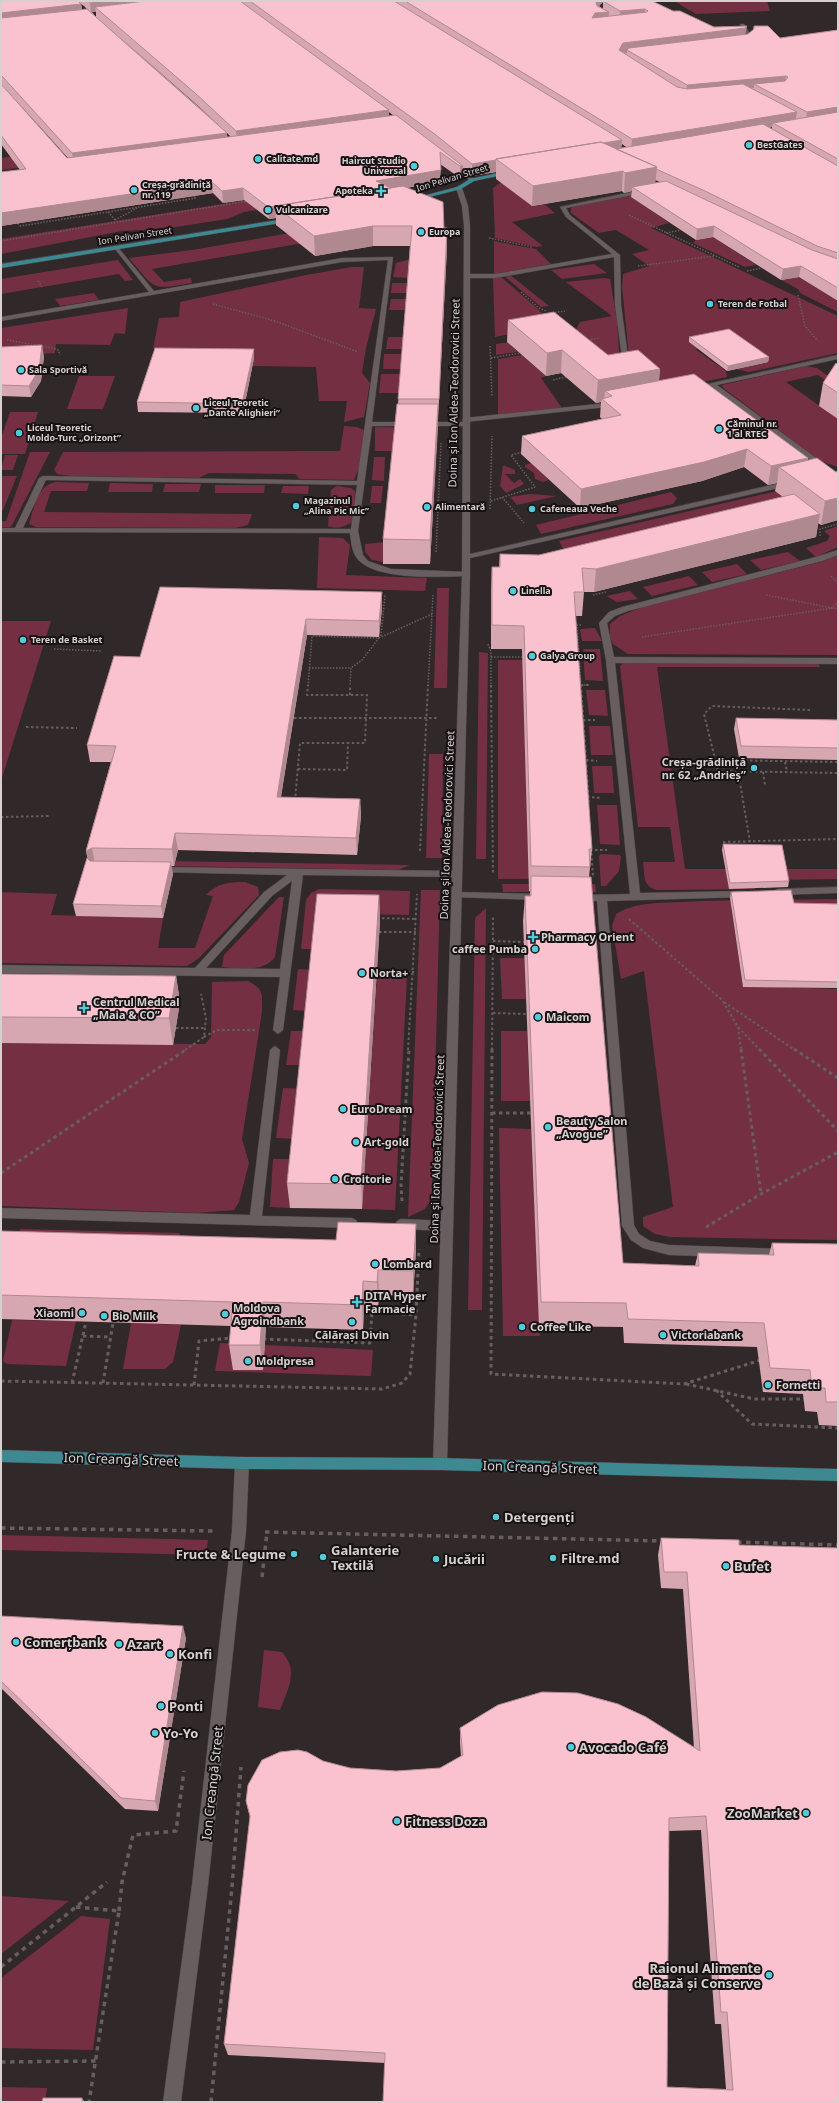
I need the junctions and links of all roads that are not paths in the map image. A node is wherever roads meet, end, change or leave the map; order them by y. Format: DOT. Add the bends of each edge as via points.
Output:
graph roads {
  1 [pos="742,25"];
  2 [pos="737,42"];
  3 [pos="446,159"];
  4 [pos="516,171"];
  5 [pos="472,180"];
  6 [pos="459,188"];
  7 [pos="652,190"];
  8 [pos="410,200"];
  9 [pos="296,220"];
  10 [pos="117,248"];
  11 [pos="617,255"];
  12 [pos="1,266"];
  13 [pos="468,276"];
  14 [pos="153,293"];
  15 [pos="1,319"];
  16 [pos="835,358"];
  17 [pos="821,360"];
  18 [pos="832,368"];
  19 [pos="638,369"];
  20 [pos="712,384"];
  21 [pos="686,389"];
  22 [pos="622,402"];
  23 [pos="465,422"];
  24 [pos="368,424"];
  25 [pos="824,476"];
  26 [pos="795,482"];
  27 [pos="360,483"];
  28 [pos="1,530"];
  29 [pos="18,530"];
  30 [pos="354,531"];
  31 [pos="838,552"];
  32 [pos="466,557"];
  33 [pos="466,574"];
  34 [pos="610,660"];
  35 [pos="838,661"];
  36 [pos="148,870"];
  37 [pos="298,872"];
  38 [pos="457,874"];
  39 [pos="838,890"];
  40 [pos="457,895"];
  41 [pos="548,897"];
  42 [pos="635,897"];
  43 [pos="571,898"];
  44 [pos="602,898"];
  45 [pos="1,969"];
  46 [pos="196,972"];
  47 [pos="286,973"];
  48 [pos="278,1030"];
  49 [pos="275,1050"];
  50 [pos="1,1213"];
  51 [pos="255,1220"];
  52 [pos="367,1223"];
  53 [pos="389,1224"];
  54 [pos="447,1226"];
  55 [pos="795,1254"];
  56 [pos="1,1456"];
  57 [pos="242,1463"];
  58 [pos="440,1464"];
  59 [pos="838,1475"];
  60 [pos="172,2102"];
  1 -- 2 [label="street" via="750,37 748,40"];
  3 -- 5 [label="street"];
  4 -- 5 [label="main road, Ion Pelivan Street"];
  5 -- 6 [label="main road, Ion Pelivan Street"];
  6 -- 8 [label="main road, Ion Pelivan Street"];
  6 -- 13 [label="street, Doina și Ion Aldea-Teodorovici Street" via="465,206"];
  7 -- 11 [label="street" via="563,207 568,216"];
  9 -- 10 [label="main road, Ion Pelivan Street"];
  10 -- 12 [label="main road, Ion Pelivan Street"];
  10 -- 14 [label="street"];
  11 -- 13 [label="street" via="495,276"];
  11 -- 19 [label="street" via="618,305 625,358"];
  13 -- 23 [label="street, Doina și Ion Aldea-Teodorovici Street"];
  14 -- 15 [label="street"];
  14 -- 24 [label="street" via="342,260 391,258"];
  16 -- 17 [label="street"];
  17 -- 18 [label="street"];
  17 -- 20 [label="street"];
  20 -- 21 [label="street"];
  20 -- 25 [label="street" via="832,474"];
  22 -- 23 [label="street"];
  23 -- 24 [label="street"];
  23 -- 32 [label="street, Doina și Ion Aldea-Teodorovici Street"];
  24 -- 27 [label="street"];
  26 -- 32 [label="street"];
  27 -- 29 [label="street" via="43,478"];
  27 -- 30 [label="street"];
  28 -- 29 [label="street"];
  29 -- 30 [label="street"];
  30 -- 33 [label="street" via="359,557 370,567 393,572"];
  31 -- 34 [label="street" via="612,614 603,622"];
  32 -- 33 [label="street, Doina și Ion Aldea-Teodorovici Street"];
  33 -- 38 [label="street, Doina și Ion Aldea-Teodorovici Street"];
  34 -- 35 [label="street"];
  34 -- 42 [label="street"];
  36 -- 37 [label="street"];
  37 -- 38 [label="street"];
  37 -- 46 [label="street" via="268,894"];
  37 -- 47 [label="street"];
  38 -- 40 [label="street, Doina și Ion Aldea-Teodorovici Street"];
  39 -- 42 [label="street"];
  40 -- 41 [label="street"];
  40 -- 54 [label="street, Doina și Ion Aldea-Teodorovici Street"];
  42 -- 44 [label="street"];
  43 -- 44 [label="street"];
  44 -- 55 [label="street" via="628,1226 635,1237 647,1245 669,1250"];
  45 -- 46 [label="street"];
  46 -- 47 [label="street"];
  47 -- 48 [label="street"];
  49 -- 51 [label="street"];
  50 -- 51 [label="street"];
  51 -- 52 [label="street"];
  53 -- 54 [label="street"];
  54 -- 58 [label="street, Doina și Ion Aldea-Teodorovici Street"];
  56 -- 57 [label="main road, Ion Creangă Street"];
  57 -- 58 [label="main road, Ion Creangă Street"];
  57 -- 60 [label="street, Ion Creangă Street" via="240,1531 200,1885"];
  58 -- 59 [label="main road, Ion Creangă Street"];
}
